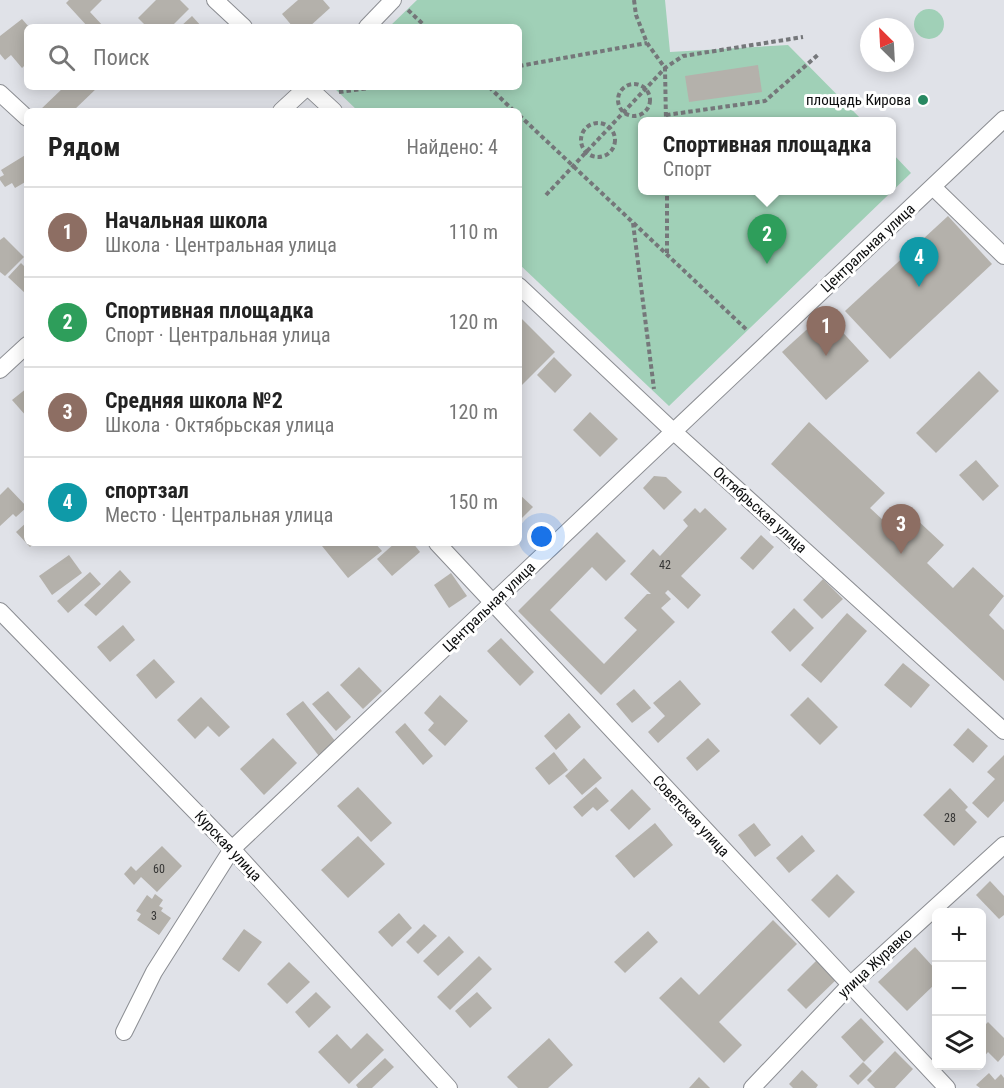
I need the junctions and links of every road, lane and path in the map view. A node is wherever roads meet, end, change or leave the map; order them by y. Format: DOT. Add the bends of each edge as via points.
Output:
graph roads {
  1 [pos="215,0"];
  2 [pos="634,0"];
  3 [pos="400,5"];
  4 [pos="241,24"];
  5 [pos="372,24"];
  6 [pos="422,24"];
  7 [pos="803,37"];
  8 [pos="647,43"];
  9 [pos="819,54"];
  10 [pos="522,65"];
  11 [pos="665,68"];
  12 [pos="646,89"];
  13 [pos="305,90"];
  14 [pos="311,90"];
  15 [pos="354,90"];
  16 [pos="492,90"];
  17 [pos="338,92"];
  18 [pos="0,93"];
  19 [pos="284,108"];
  20 [pos="331,108"];
  21 [pos="511,108"];
  22 [pos="624,113"];
  23 [pos="24,115"];
  24 [pos="666,115"];
  25 [pos="522,118"];
  26 [pos="1004,119"];
  27 [pos="610,128"];
  28 [pos="587,153"];
  29 [pos="574,167"];
  30 [pos="933,187"];
  31 [pos="546,195"];
  32 [pos="667,195"];
  33 [pos="633,222"];
  34 [pos="667,254"];
  35 [pos="1004,256"];
  36 [pos="522,289"];
  37 [pos="748,331"];
  38 [pos="24,348"];
  39 [pos="0,370"];
  40 [pos="654,392"];
  41 [pos="672,431"];
  42 [pos="439,546"];
  43 [pos="492,604"];
  44 [pos="0,611"];
  45 [pos="1004,731"];
  46 [pos="1004,845"];
  47 [pos="232,849"];
  48 [pos="850,985"];
  49 [pos="124,1032"];
  50 [pos="449,1088"];
  51 [pos="752,1088"];
  52 [pos="947,1088"];
  1 -- 4 [label="street"];
  2 -- 8 [label="path"];
  3 -- 5 [label="street"];
  3 -- 6 [label="path"];
  7 -- 11 [label="path" via="683,56"];
  8 -- 10 [label="path"];
  8 -- 11 [label="path"];
  9 -- 24 [label="path" via="765,101"];
  11 -- 12 [label="path"];
  11 -- 24 [label="path"];
  12 -- 22 [label="path"];
  12 -- 22 [label="path" via="651,100 646,111 636,116"];
  12 -- 22 [label="path" via="634,84 622,89 618,101"];
  13 -- 19 [label="street"];
  14 -- 20 [label="street"];
  15 -- 17 [label="path"];
  16 -- 21 [label="path"];
  18 -- 23 [label="street"];
  22 -- 27 [label="path"];
  25 -- 29 [label="path"];
  26 -- 30 [label="street, Центральная улица"];
  27 -- 28 [label="path"];
  27 -- 28 [label="path" via="615,134 613,149 601,157"];
  27 -- 28 [label="path" via="598,123 585,128 581,141"];
  28 -- 29 [label="path"];
  29 -- 31 [label="path"];
  29 -- 33 [label="path"];
  30 -- 35 [label="street"];
  30 -- 41 [label="street, Центральная улица"];
  32 -- 34 [label="path"];
  33 -- 34 [label="path"];
  33 -- 40 [label="path"];
  34 -- 37 [label="path"];
  36 -- 41 [label="street, Октябрьская улица"];
  38 -- 39 [label="street"];
  41 -- 43 [label="street, Центральная улица"];
  41 -- 45 [label="street, Октябрьская улица"];
  42 -- 43 [label="street, Советская улица"];
  43 -- 47 [label="street, Центральная улица"];
  43 -- 48 [label="street, Советская улица"];
  44 -- 47 [label="street, Курская улица"];
  46 -- 48 [label="street, улица Журавко"];
  47 -- 49 [label="street, Центральная улица" via="154,972"];
  47 -- 50 [label="street, Курская улица"];
  48 -- 51 [label="street, улица Журавко"];
  48 -- 52 [label="street, Советская улица"];
}
